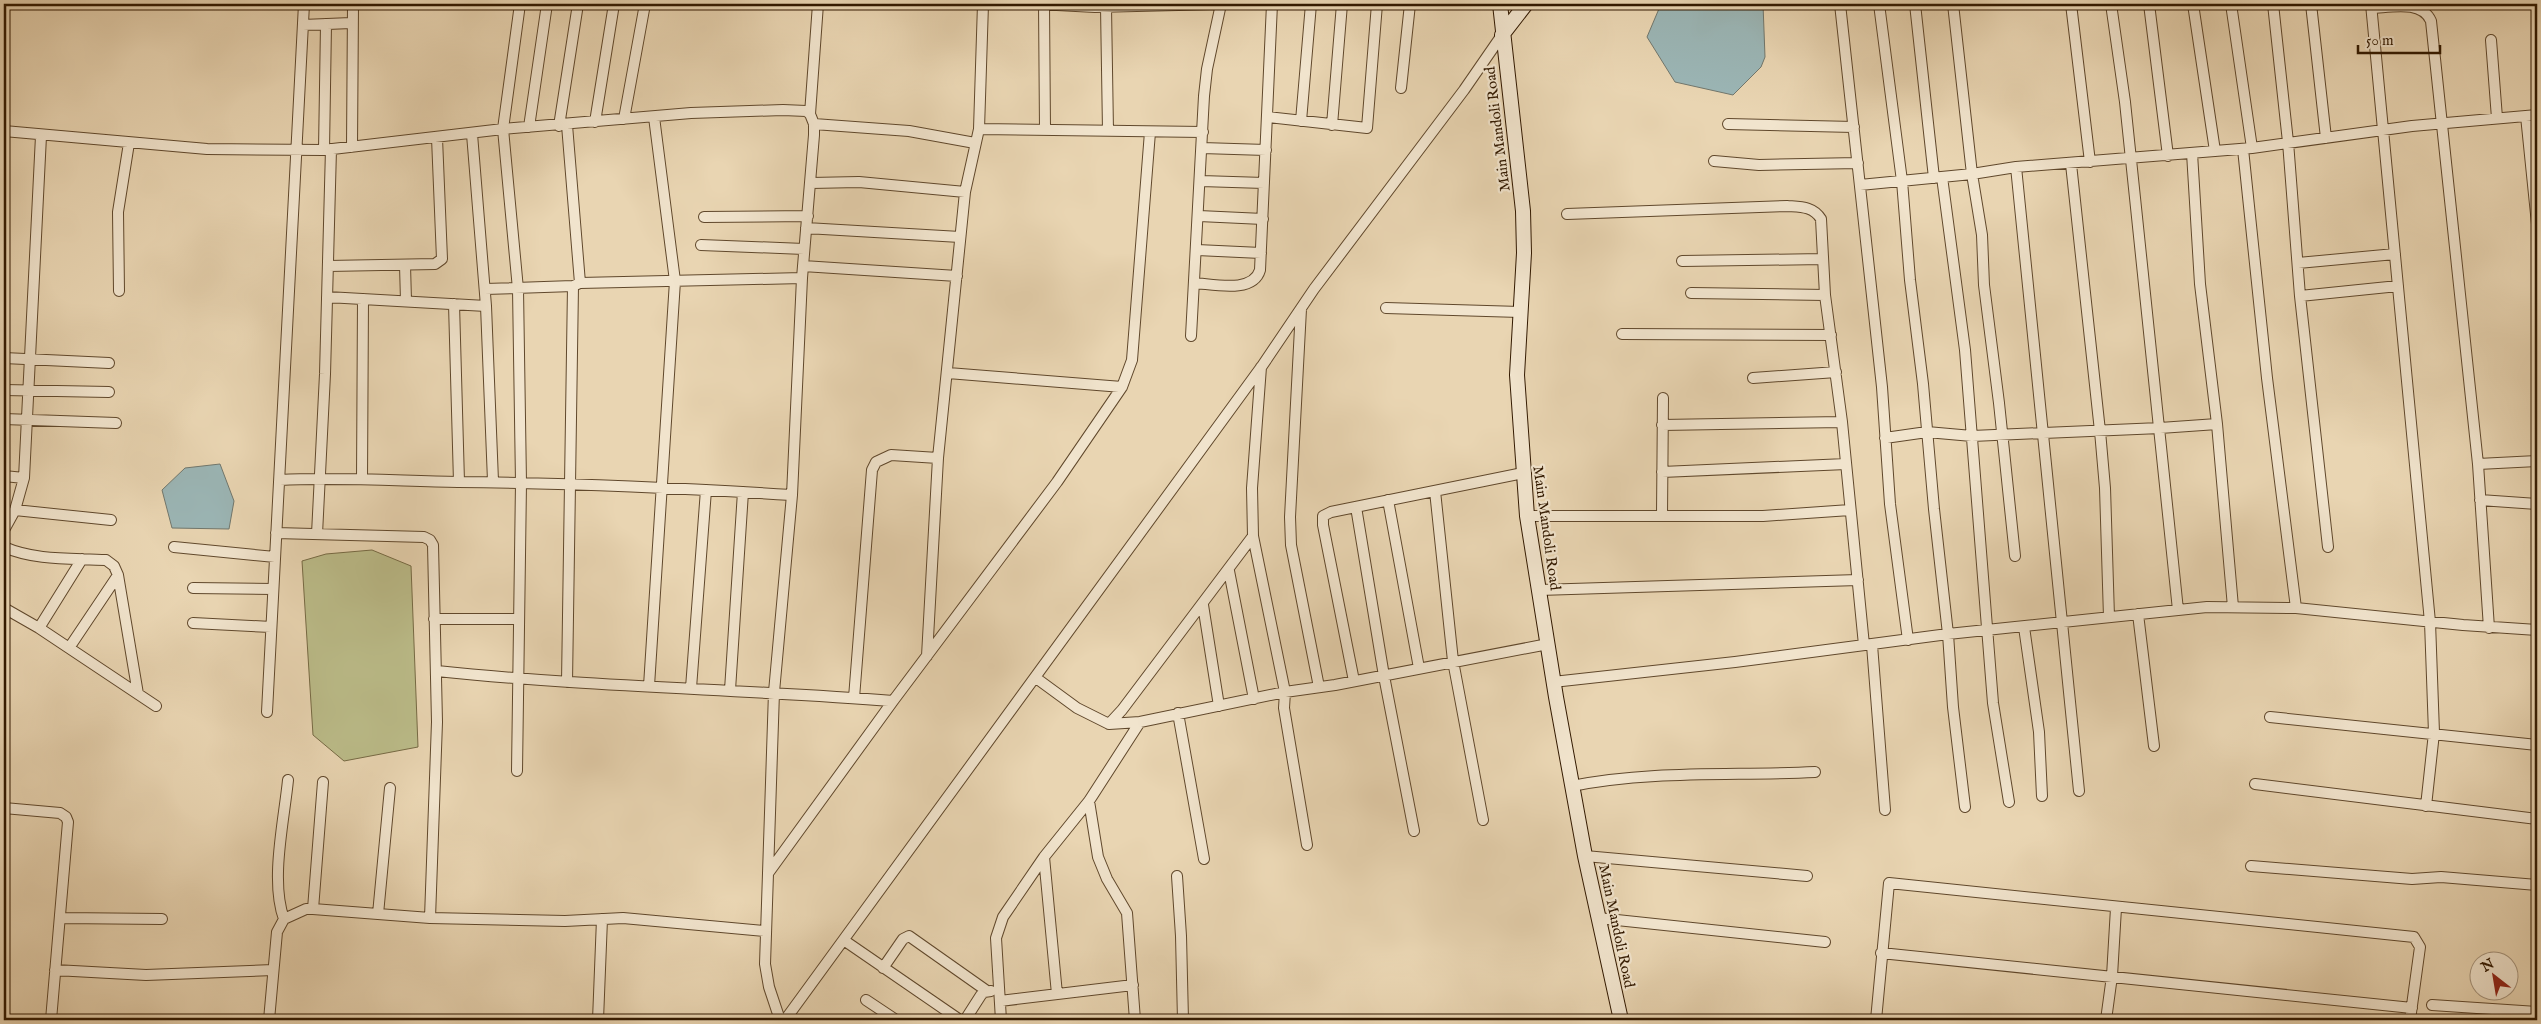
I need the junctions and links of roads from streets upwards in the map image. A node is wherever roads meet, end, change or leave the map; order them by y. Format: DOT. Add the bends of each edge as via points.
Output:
graph roads {
  1 [pos="304,4"];
  2 [pos="353,4"];
  3 [pos="520,4"];
  4 [pos="547,4"];
  5 [pos="578,4"];
  6 [pos="614,4"];
  7 [pos="645,4"];
  8 [pos="789,4"];
  9 [pos="819,4"];
  10 [pos="983,4"];
  11 [pos="1038,4"];
  12 [pos="1044,4"];
  13 [pos="1221,4"];
  14 [pos="1228,4"];
  15 [pos="1272,4"];
  16 [pos="1311,4"];
  17 [pos="1342,4"];
  18 [pos="1377,4"];
  19 [pos="1410,4"];
  20 [pos="1500,4"];
  21 [pos="1526,4"];
  22 [pos="1840,4"];
  23 [pos="1879,4"];
  24 [pos="1915,4"];
  25 [pos="1953,4"];
  26 [pos="2071,4"];
  27 [pos="2111,4"];
  28 [pos="2149,4"];
  29 [pos="2193,4"];
  30 [pos="2231,4"];
  31 [pos="2272,4"];
  32 [pos="2311,4"];
  33 [pos="2372,6"];
  34 [pos="1106,7"];
  35 [pos="326,24"];
  36 [pos="352,24"];
  37 [pos="303,25"];
  38 [pos="1502,35"];
  39 [pos="2491,40"];
  40 [pos="1402,88"];
  41 [pos="810,114"];
  42 [pos="2537,115"];
  43 [pos="2526,116"];
  44 [pos="654,117"];
  45 [pos="1268,117"];
  46 [pos="2497,118"];
  47 [pos="624,119"];
  48 [pos="1301,121"];
  49 [pos="595,122"];
  50 [pos="2443,123"];
  51 [pos="814,124"];
  52 [pos="1728,124"];
  53 [pos="563,125"];
  54 [pos="1332,125"];
  55 [pos="529,127"];
  56 [pos="1854,127"];
  57 [pos="503,129"];
  58 [pos="980,129"];
  59 [pos="1045,129"];
  60 [pos="2383,129"];
  61 [pos="4,131"];
  62 [pos="1108,131"];
  63 [pos="1150,132"];
  64 [pos="1202,132"];
  65 [pos="472,134"];
  66 [pos="41,136"];
  67 [pos="437,138"];
  68 [pos="2326,138"];
  69 [pos="2288,142"];
  70 [pos="129,143"];
  71 [pos="975,143"];
  72 [pos="352,147"];
  73 [pos="1202,148"];
  74 [pos="2248,148"];
  75 [pos="328,149"];
  76 [pos="296,150"];
  77 [pos="1266,150"];
  78 [pos="2215,151"];
  79 [pos="2192,153"];
  80 [pos="2168,156"];
  81 [pos="2130,159"];
  82 [pos="1714,161"];
  83 [pos="2090,162"];
  84 [pos="1858,163"];
  85 [pos="2071,164"];
  86 [pos="2016,167"];
  87 [pos="1972,174"];
  88 [pos="1938,178"];
  89 [pos="1902,181"];
  90 [pos="1201,182"];
  91 [pos="811,183"];
  92 [pos="1264,183"];
  93 [pos="1860,185"];
  94 [pos="965,192"];
  95 [pos="1567,214"];
  96 [pos="808,216"];
  97 [pos="1199,216"];
  98 [pos="704,217"];
  99 [pos="1262,219"];
  100 [pos="2537,224"];
  101 [pos="806,228"];
  102 [pos="960,237"];
  103 [pos="702,245"];
  104 [pos="804,249"];
  105 [pos="1197,250"];
  106 [pos="1261,253"];
  107 [pos="2395,254"];
  108 [pos="1823,259"];
  109 [pos="1682,261"];
  110 [pos="2298,263"];
  111 [pos="328,266"];
  112 [pos="405,266"];
  113 [pos="803,266"];
  114 [pos="957,276"];
  115 [pos="802,278"];
  116 [pos="675,281"];
  117 [pos="1194,283"];
  118 [pos="577,285"];
  119 [pos="2398,286"];
  120 [pos="485,289"];
  121 [pos="518,289"];
  122 [pos="119,291"];
  123 [pos="1691,293"];
  124 [pos="1825,295"];
  125 [pos="2300,296"];
  126 [pos="327,298"];
  127 [pos="363,299"];
  128 [pos="406,301"];
  129 [pos="454,304"];
  130 [pos="486,306"];
  131 [pos="1301,308"];
  132 [pos="1386,308"];
  133 [pos="1520,312"];
  134 [pos="1622,334"];
  135 [pos="1832,335"];
  136 [pos="1191,336"];
  137 [pos="4,358"];
  138 [pos="30,359"];
  139 [pos="109,363"];
  140 [pos="1262,366"];
  141 [pos="1836,372"];
  142 [pos="948,373"];
  143 [pos="1753,378"];
  144 [pos="1122,387"];
  145 [pos="4,390"];
  146 [pos="28,391"];
  147 [pos="110,392"];
  148 [pos="1663,398"];
  149 [pos="4,419"];
  150 [pos="27,420"];
  151 [pos="1842,422"];
  152 [pos="116,423"];
  153 [pos="2217,424"];
  154 [pos="1662,425"];
  155 [pos="2160,428"];
  156 [pos="2100,431"];
  157 [pos="1928,432"];
  158 [pos="2002,433"];
  159 [pos="2043,433"];
  160 [pos="1972,436"];
  161 [pos="1885,438"];
  162 [pos="938,458"];
  163 [pos="2537,461"];
  164 [pos="1846,464"];
  165 [pos="2478,464"];
  166 [pos="1662,472"];
  167 [pos="1523,473"];
  168 [pos="4,476"];
  169 [pos="24,478"];
  170 [pos="319,478"];
  171 [pos="362,479"];
  172 [pos="280,480"];
  173 [pos="493,481"];
  174 [pos="459,482"];
  175 [pos="521,483"];
  176 [pos="571,484"];
  177 [pos="664,487"];
  178 [pos="706,490"];
  179 [pos="1435,491"];
  180 [pos="744,492"];
  181 [pos="792,496"];
  182 [pos="1388,500"];
  183 [pos="2480,500"];
  184 [pos="2537,504"];
  185 [pos="1356,507"];
  186 [pos="1850,510"];
  187 [pos="10,514"];
  188 [pos="1662,515"];
  189 [pos="1527,516"];
  190 [pos="111,520"];
  191 [pos="4,530"];
  192 [pos="276,533"];
  193 [pos="317,534"];
  194 [pos="1254,536"];
  195 [pos="4,547"];
  196 [pos="174,547"];
  197 [pos="2328,547"];
  198 [pos="2015,556"];
  199 [pos="275,557"];
  200 [pos="82,559"];
  201 [pos="1229,571"];
  202 [pos="118,575"];
  203 [pos="1858,580"];
  204 [pos="193,588"];
  205 [pos="273,589"];
  206 [pos="1539,590"];
  207 [pos="1203,605"];
  208 [pos="2233,607"];
  209 [pos="4,608"];
  210 [pos="2296,608"];
  211 [pos="2178,610"];
  212 [pos="2138,614"];
  213 [pos="2109,617"];
  214 [pos="434,619"];
  215 [pos="520,619"];
  216 [pos="2063,622"];
  217 [pos="2430,622"];
  218 [pos="193,624"];
  219 [pos="271,627"];
  220 [pos="2024,627"];
  221 [pos="39,628"];
  222 [pos="2489,628"];
  223 [pos="2537,630"];
  224 [pos="1988,631"];
  225 [pos="1948,634"];
  226 [pos="1908,640"];
  227 [pos="1548,644"];
  228 [pos="1868,645"];
  229 [pos="69,648"];
  230 [pos="927,656"];
  231 [pos="1453,661"];
  232 [pos="1419,668"];
  233 [pos="437,671"];
  234 [pos="1384,676"];
  235 [pos="1036,678"];
  236 [pos="518,679"];
  237 [pos="567,682"];
  238 [pos="1354,682"];
  239 [pos="1553,682"];
  240 [pos="649,686"];
  241 [pos="1319,687"];
  242 [pos="690,688"];
  243 [pos="730,690"];
  244 [pos="774,692"];
  245 [pos="1285,692"];
  246 [pos="138,694"];
  247 [pos="854,698"];
  248 [pos="1254,699"];
  249 [pos="893,701"];
  250 [pos="156,706"];
  251 [pos="1219,706"];
  252 [pos="267,712"];
  253 [pos="1178,713"];
  254 [pos="2270,717"];
  255 [pos="1140,722"];
  256 [pos="1109,724"];
  257 [pos="2434,733"];
  258 [pos="2537,745"];
  259 [pos="2154,746"];
  260 [pos="517,771"];
  261 [pos="1815,772"];
  262 [pos="288,780"];
  263 [pos="323,782"];
  264 [pos="2255,784"];
  265 [pos="1572,786"];
  266 [pos="390,788"];
  267 [pos="2079,791"];
  268 [pos="2042,796"];
  269 [pos="1089,801"];
  270 [pos="2009,802"];
  271 [pos="2426,806"];
  272 [pos="1965,807"];
  273 [pos="4,808"];
  274 [pos="1885,810"];
  275 [pos="2537,819"];
  276 [pos="1483,820"];
  277 [pos="1414,831"];
  278 [pos="1307,845"];
  279 [pos="1585,856"];
  280 [pos="1044,857"];
  281 [pos="1204,859"];
  282 [pos="2250,866"];
  283 [pos="769,872"];
  284 [pos="1176,876"];
  285 [pos="1807,876"];
  286 [pos="2537,885"];
  287 [pos="2116,908"];
  288 [pos="313,909"];
  289 [pos="378,914"];
  290 [pos="61,918"];
  291 [pos="430,918"];
  292 [pos="1598,918"];
  293 [pos="162,919"];
  294 [pos="284,919"];
  295 [pos="602,919"];
  296 [pos="765,930"];
  297 [pos="845,941"];
  298 [pos="1825,942"];
  299 [pos="1881,953"];
  300 [pos="884,968"];
  301 [pos="55,970"];
  302 [pos="272,970"];
  303 [pos="2112,976"];
  304 [pos="1133,985"];
  305 [pos="987,991"];
  306 [pos="1057,994"];
  307 [pos="1000,996"];
  308 [pos="866,1000"];
  309 [pos="2432,1005"];
  310 [pos="2412,1008"];
  311 [pos="2537,1012"];
  312 [pos="52,1020"];
  313 [pos="269,1020"];
  314 [pos="598,1020"];
  315 [pos="780,1020"];
  316 [pos="785,1020"];
  317 [pos="896,1020"];
  318 [pos="960,1020"];
  319 [pos="965,1020"];
  320 [pos="1001,1020"];
  321 [pos="1135,1020"];
  322 [pos="1183,1020"];
  323 [pos="1621,1020"];
  324 [pos="1876,1020"];
  325 [pos="2106,1020"];
  326 [pos="2410,1020"];
  1 -- 37 [label="street"];
  2 -- 36 [label="street"];
  3 -- 57 [label="street"];
  4 -- 55 [label="street"];
  5 -- 53 [label="street"];
  6 -- 49 [label="street"];
  7 -- 47 [label="street"];
  8 -- 9 [label="street"];
  9 -- 41 [label="street"];
  10 -- 58 [label="street"];
  11 -- 12 [label="street"];
  12 -- 34 [label="street"];
  12 -- 59 [label="street"];
  13 -- 34 [label="street"];
  13 -- 64 [label="street" via="1207,69"];
  14 -- 15 [label="street"];
  15 -- 45 [label="street"];
  16 -- 48 [label="street"];
  17 -- 54 [label="street"];
  18 -- 54 [label="street" via="1367,128"];
  19 -- 40 [label="street"];
  20 -- 38 [label="street, Main Mandoli Road"];
  21 -- 38 [label="street"];
  22 -- 56 [label="street"];
  23 -- 89 [label="street"];
  24 -- 88 [label="street"];
  25 -- 87 [label="street"];
  26 -- 83 [label="street"];
  27 -- 81 [label="street"];
  28 -- 80 [label="street"];
  29 -- 78 [label="street"];
  30 -- 74 [label="street"];
  31 -- 69 [label="street"];
  32 -- 68 [label="street"];
  33 -- 50 [label="street" via="2416,6 2429,15"];
  33 -- 60 [label="street"];
  34 -- 62 [label="street"];
  35 -- 36 [label="street"];
  35 -- 37 [label="street"];
  35 -- 75 [label="street"];
  36 -- 72 [label="street"];
  37 -- 76 [label="street"];
  38 -- 131 [label="street"];
  38 -- 133 [label="street, Main Mandoli Road" via="1523,212"];
  39 -- 46 [label="street"];
  41 -- 44 [label="street" via="783,110"];
  41 -- 51 [label="street"];
  42 -- 43 [label="street"];
  43 -- 46 [label="street"];
  43 -- 100 [label="street"];
  44 -- 47 [label="street"];
  44 -- 116 [label="street"];
  45 -- 48 [label="street"];
  45 -- 77 [label="street"];
  46 -- 50 [label="street"];
  47 -- 49 [label="street"];
  48 -- 54 [label="street"];
  49 -- 53 [label="street"];
  50 -- 60 [label="street"];
  50 -- 165 [label="street"];
  51 -- 71 [label="street" via="909,131"];
  51 -- 91 [label="street"];
  52 -- 56 [label="street"];
  53 -- 55 [label="street"];
  53 -- 118 [label="street"];
  55 -- 57 [label="street"];
  56 -- 84 [label="street"];
  57 -- 65 [label="street"];
  57 -- 121 [label="street"];
  58 -- 59 [label="street"];
  58 -- 71 [label="street"];
  59 -- 62 [label="street"];
  60 -- 68 [label="street"];
  60 -- 107 [label="street"];
  61 -- 66 [label="street"];
  62 -- 63 [label="street"];
  63 -- 64 [label="street"];
  63 -- 144 [label="street" via="1132,360"];
  64 -- 73 [label="street"];
  65 -- 67 [label="street"];
  65 -- 120 [label="street"];
  66 -- 70 [label="street"];
  66 -- 138 [label="street"];
  67 -- 72 [label="street"];
  67 -- 112 [label="street" via="444,256 435,264"];
  68 -- 69 [label="street"];
  69 -- 74 [label="street"];
  69 -- 110 [label="street"];
  70 -- 76 [label="street"];
  70 -- 122 [label="street" via="118,212"];
  71 -- 94 [label="street"];
  72 -- 75 [label="street"];
  73 -- 77 [label="street"];
  73 -- 90 [label="street"];
  74 -- 78 [label="street"];
  74 -- 210 [label="street" via="2267,378"];
  75 -- 76 [label="street"];
  75 -- 111 [label="street"];
  76 -- 172 [label="street"];
  77 -- 92 [label="street"];
  78 -- 79 [label="street"];
  79 -- 80 [label="street"];
  79 -- 153 [label="street" via="2200,284"];
  80 -- 81 [label="street"];
  81 -- 83 [label="street"];
  81 -- 155 [label="street"];
  82 -- 84 [label="street" via="1759,165"];
  83 -- 85 [label="street"];
  84 -- 93 [label="street"];
  85 -- 86 [label="street"];
  85 -- 156 [label="street"];
  86 -- 87 [label="street"];
  86 -- 159 [label="street"];
  87 -- 88 [label="street"];
  87 -- 158 [label="street" via="1982,235 1984,284"];
  88 -- 89 [label="street"];
  88 -- 160 [label="street" via="1965,350"];
  89 -- 93 [label="street"];
  89 -- 157 [label="street"];
  90 -- 92 [label="street"];
  90 -- 97 [label="street"];
  91 -- 94 [label="street" via="859,182"];
  91 -- 96 [label="street"];
  92 -- 99 [label="street"];
  93 -- 161 [label="street"];
  94 -- 102 [label="street"];
  95 -- 108 [label="street" via="1804,207 1817,213 1821,219"];
  96 -- 98 [label="street"];
  96 -- 101 [label="street"];
  97 -- 99 [label="street"];
  97 -- 105 [label="street"];
  99 -- 106 [label="street"];
  101 -- 102 [label="street"];
  101 -- 104 [label="street"];
  102 -- 114 [label="street"];
  103 -- 104 [label="street"];
  104 -- 113 [label="street"];
  105 -- 106 [label="street"];
  105 -- 117 [label="street"];
  106 -- 117 [label="street" via="1258,276 1248,284"];
  107 -- 110 [label="street"];
  107 -- 119 [label="street"];
  108 -- 109 [label="street"];
  108 -- 124 [label="street"];
  110 -- 125 [label="street"];
  111 -- 112 [label="street"];
  111 -- 126 [label="street"];
  112 -- 128 [label="street"];
  113 -- 114 [label="street"];
  113 -- 115 [label="street"];
  114 -- 142 [label="street"];
  115 -- 116 [label="street"];
  115 -- 181 [label="street"];
  116 -- 118 [label="street"];
  116 -- 177 [label="street"];
  117 -- 136 [label="street"];
  118 -- 121 [label="street"];
  118 -- 176 [label="street"];
  119 -- 125 [label="street"];
  119 -- 217 [label="street"];
  120 -- 121 [label="street"];
  120 -- 130 [label="street"];
  121 -- 175 [label="street"];
  123 -- 124 [label="street"];
  124 -- 135 [label="street"];
  125 -- 197 [label="street"];
  126 -- 127 [label="street"];
  126 -- 170 [label="street"];
  127 -- 128 [label="street"];
  127 -- 171 [label="street"];
  128 -- 129 [label="street"];
  129 -- 130 [label="street"];
  129 -- 174 [label="street"];
  130 -- 173 [label="street"];
  131 -- 140 [label="street"];
  131 -- 241 [label="street" via="1290,516 1292,545"];
  132 -- 133 [label="street"];
  133 -- 167 [label="street, Main Mandoli Road" via="1517,375"];
  134 -- 135 [label="street"];
  135 -- 141 [label="street"];
  137 -- 138 [label="street"];
  138 -- 139 [label="street"];
  138 -- 146 [label="street"];
  140 -- 194 [label="street" via="1252,488"];
  140 -- 235 [label="street"];
  141 -- 143 [label="street"];
  141 -- 151 [label="street"];
  142 -- 144 [label="street"];
  142 -- 162 [label="street"];
  144 -- 230 [label="street" via="1057,482"];
  145 -- 146 [label="street"];
  146 -- 147 [label="street"];
  146 -- 150 [label="street"];
  148 -- 154 [label="street"];
  149 -- 150 [label="street"];
  150 -- 152 [label="street"];
  150 -- 169 [label="street"];
  151 -- 154 [label="street"];
  151 -- 164 [label="street"];
  153 -- 155 [label="street"];
  153 -- 208 [label="street"];
  154 -- 166 [label="street"];
  155 -- 156 [label="street"];
  155 -- 211 [label="street"];
  156 -- 159 [label="street"];
  156 -- 213 [label="street"];
  157 -- 160 [label="street"];
  157 -- 161 [label="street"];
  157 -- 225 [label="street"];
  158 -- 159 [label="street"];
  158 -- 160 [label="street"];
  158 -- 198 [label="street"];
  159 -- 216 [label="street"];
  160 -- 224 [label="street"];
  161 -- 226 [label="street"];
  162 -- 230 [label="street"];
  162 -- 247 [label="street" via="890,455 876,462 872,470"];
  163 -- 165 [label="street"];
  164 -- 166 [label="street"];
  164 -- 186 [label="street"];
  165 -- 183 [label="street"];
  166 -- 188 [label="street"];
  167 -- 179 [label="street"];
  167 -- 189 [label="street, Main Mandoli Road"];
  168 -- 169 [label="street"];
  169 -- 187 [label="street"];
  170 -- 171 [label="street"];
  170 -- 172 [label="street"];
  170 -- 193 [label="street"];
  171 -- 174 [label="street"];
  172 -- 192 [label="street"];
  173 -- 174 [label="street"];
  173 -- 175 [label="street"];
  175 -- 176 [label="street"];
  175 -- 215 [label="street"];
  176 -- 177 [label="street"];
  176 -- 237 [label="street"];
  177 -- 178 [label="street"];
  177 -- 240 [label="street"];
  178 -- 180 [label="street"];
  178 -- 242 [label="street"];
  179 -- 182 [label="street"];
  179 -- 231 [label="street"];
  180 -- 181 [label="street"];
  180 -- 243 [label="street"];
  181 -- 244 [label="street"];
  182 -- 185 [label="street"];
  182 -- 232 [label="street"];
  183 -- 184 [label="street"];
  183 -- 222 [label="street"];
  185 -- 234 [label="street"];
  185 -- 238 [label="street" via="1331,512 1322,520"];
  186 -- 188 [label="street" via="1763,516"];
  186 -- 203 [label="street"];
  187 -- 190 [label="street"];
  187 -- 191 [label="street"];
  188 -- 189 [label="street"];
  189 -- 206 [label="street, Main Mandoli Road"];
  192 -- 193 [label="street"];
  192 -- 199 [label="street"];
  193 -- 214 [label="street" via="428,538 433,545"];
  194 -- 201 [label="street"];
  194 -- 245 [label="street"];
  195 -- 200 [label="street" via="20,553"];
  196 -- 199 [label="street"];
  199 -- 205 [label="street"];
  200 -- 202 [label="street" via="106,560"];
  200 -- 221 [label="street"];
  201 -- 207 [label="street"];
  201 -- 248 [label="street"];
  202 -- 229 [label="street"];
  202 -- 246 [label="street"];
  203 -- 206 [label="street"];
  203 -- 228 [label="street"];
  204 -- 205 [label="street"];
  205 -- 219 [label="street"];
  206 -- 227 [label="street, Main Mandoli Road"];
  207 -- 251 [label="street"];
  207 -- 256 [label="street"];
  208 -- 210 [label="street"];
  208 -- 211 [label="street"];
  209 -- 221 [label="street"];
  210 -- 217 [label="street"];
  211 -- 212 [label="street"];
  212 -- 213 [label="street"];
  212 -- 259 [label="street"];
  213 -- 216 [label="street"];
  214 -- 215 [label="street"];
  214 -- 233 [label="street"];
  215 -- 236 [label="street"];
  216 -- 220 [label="street"];
  216 -- 267 [label="street"];
  217 -- 222 [label="street"];
  217 -- 257 [label="street"];
  218 -- 219 [label="street"];
  219 -- 252 [label="street"];
  220 -- 224 [label="street"];
  220 -- 268 [label="street" via="2039,732"];
  221 -- 229 [label="street"];
  222 -- 223 [label="street"];
  224 -- 225 [label="street"];
  224 -- 270 [label="street" via="1993,703"];
  225 -- 226 [label="street"];
  225 -- 272 [label="street"];
  226 -- 228 [label="street"];
  227 -- 231 [label="street"];
  227 -- 239 [label="street, Main Mandoli Road"];
  228 -- 239 [label="street"];
  228 -- 274 [label="street"];
  229 -- 246 [label="street"];
  230 -- 249 [label="street"];
  231 -- 232 [label="street"];
  231 -- 276 [label="street"];
  232 -- 234 [label="street"];
  233 -- 236 [label="street"];
  233 -- 291 [label="street"];
  234 -- 238 [label="street"];
  234 -- 277 [label="street"];
  235 -- 256 [label="street" via="1077,708"];
  235 -- 297 [label="street"];
  236 -- 237 [label="street"];
  236 -- 260 [label="street"];
  237 -- 240 [label="street"];
  238 -- 241 [label="street"];
  239 -- 265 [label="street, Main Mandoli Road"];
  240 -- 242 [label="street"];
  241 -- 245 [label="street"];
  242 -- 243 [label="street"];
  243 -- 244 [label="street"];
  244 -- 247 [label="street"];
  244 -- 283 [label="street"];
  245 -- 248 [label="street"];
  245 -- 278 [label="street" via="1284,708"];
  246 -- 250 [label="street"];
  247 -- 249 [label="street"];
  248 -- 251 [label="street"];
  249 -- 283 [label="street"];
  251 -- 253 [label="street"];
  253 -- 255 [label="street"];
  253 -- 281 [label="street"];
  254 -- 257 [label="street"];
  255 -- 256 [label="street"];
  255 -- 269 [label="street"];
  257 -- 258 [label="street"];
  257 -- 271 [label="street"];
  261 -- 265 [label="street" via="1642,775"];
  262 -- 294 [label="street" via="278,885"];
  263 -- 288 [label="street"];
  264 -- 271 [label="street"];
  265 -- 279 [label="street, Main Mandoli Road"];
  266 -- 289 [label="street"];
  269 -- 280 [label="street"];
  269 -- 304 [label="street" via="1098,857 1127,912"];
  271 -- 275 [label="street"];
  273 -- 290 [label="street" via="44,810 66,817"];
  279 -- 285 [label="street"];
  279 -- 292 [label="street, Main Mandoli Road"];
  280 -- 306 [label="street"];
  280 -- 307 [label="street" via="998,927"];
  282 -- 286 [label="street"];
  283 -- 296 [label="street"];
  284 -- 322 [label="street"];
  287 -- 299 [label="street" via="1889,883"];
  287 -- 303 [label="street"];
  287 -- 310 [label="street" via="2414,937 2420,947"];
  288 -- 289 [label="street"];
  288 -- 294 [label="street"];
  289 -- 291 [label="street"];
  290 -- 293 [label="street"];
  290 -- 301 [label="street"];
  291 -- 295 [label="street"];
  292 -- 298 [label="street"];
  292 -- 323 [label="street, Main Mandoli Road"];
  294 -- 302 [label="street" via="277,932"];
  295 -- 296 [label="street" via="674,921"];
  295 -- 314 [label="street"];
  296 -- 315 [label="street" via="767,980"];
  297 -- 300 [label="street"];
  297 -- 316 [label="street"];
  299 -- 303 [label="street"];
  299 -- 324 [label="street"];
  300 -- 305 [label="street" via="903,939 909,936"];
  300 -- 318 [label="street"];
  301 -- 302 [label="street" via="146,975"];
  301 -- 312 [label="street"];
  302 -- 313 [label="street"];
  303 -- 310 [label="street"];
  303 -- 325 [label="street"];
  304 -- 306 [label="street"];
  304 -- 321 [label="street"];
  305 -- 307 [label="street"];
  305 -- 319 [label="street"];
  306 -- 307 [label="street"];
  307 -- 320 [label="street"];
  308 -- 317 [label="street"];
  309 -- 311 [label="street"];
  310 -- 326 [label="street"];
}
